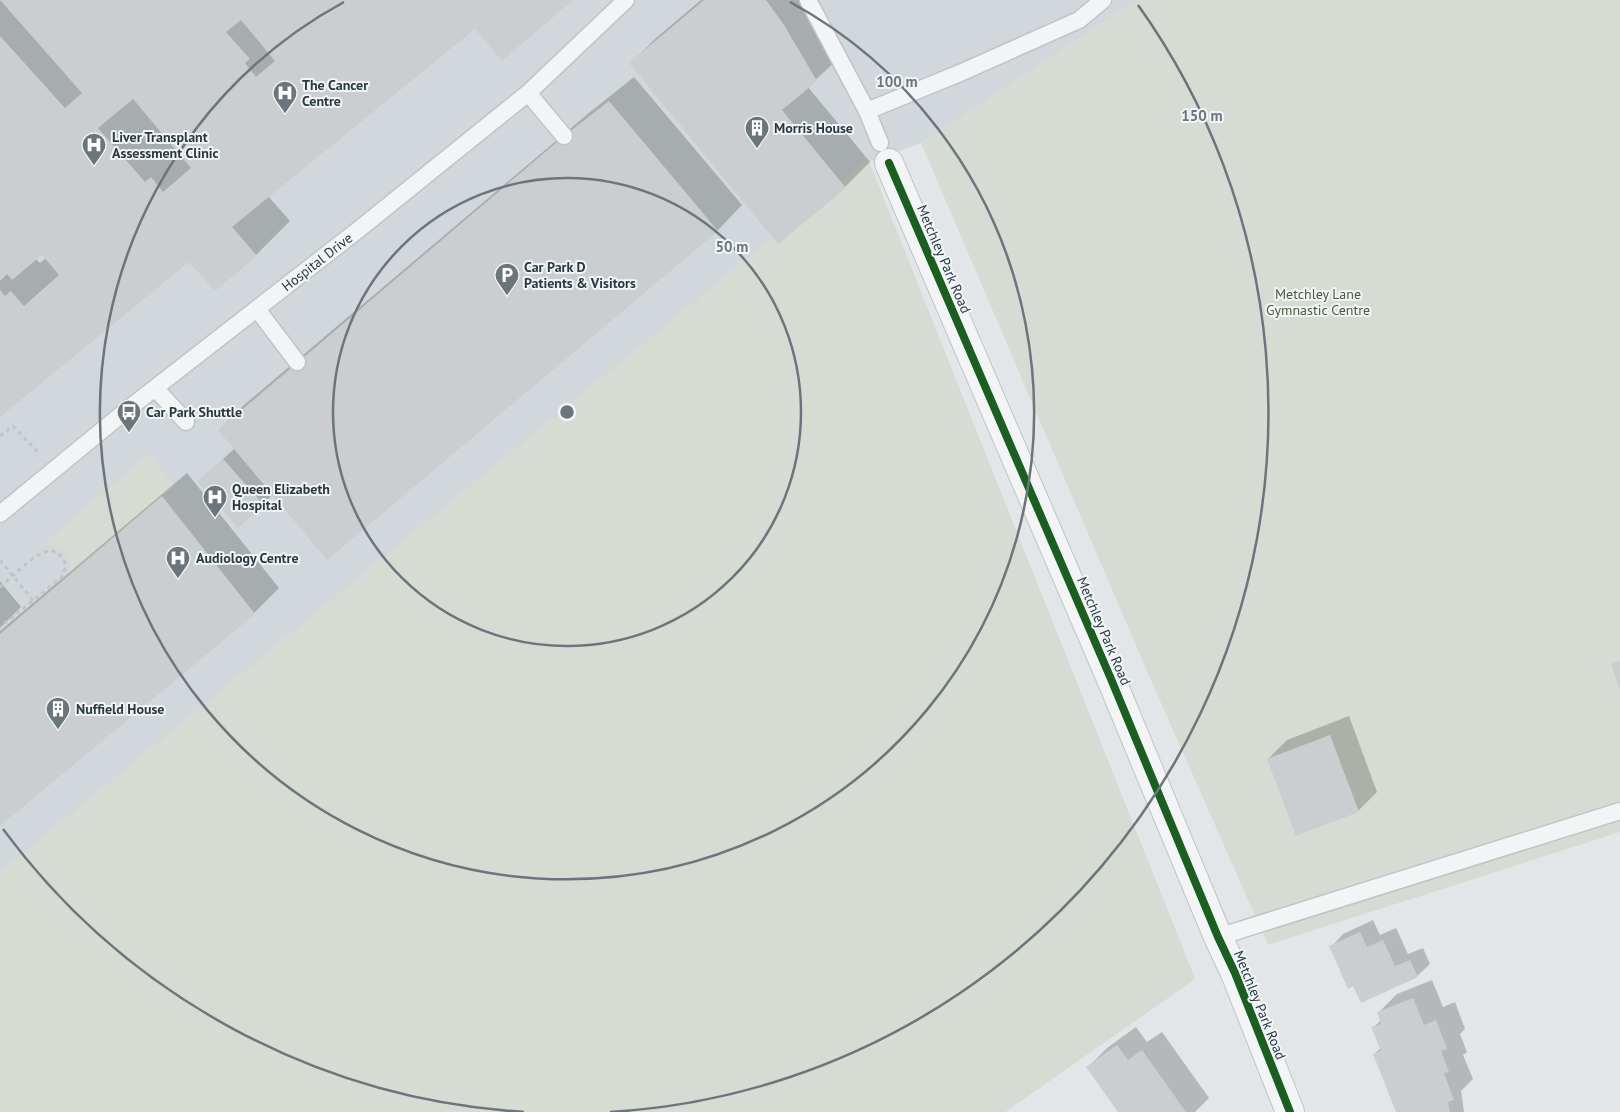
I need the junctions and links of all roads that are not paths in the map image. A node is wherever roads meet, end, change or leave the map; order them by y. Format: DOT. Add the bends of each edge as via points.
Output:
graph roads {
  1 [pos="626,0"];
  2 [pos="808,0"];
  3 [pos="1103,0"];
  4 [pos="528,93"];
  5 [pos="867,111"];
  6 [pos="564,136"];
  7 [pos="885,153"];
  8 [pos="257,309"];
  9 [pos="297,362"];
  10 [pos="155,388"];
  11 [pos="186,422"];
  12 [pos="0,514"];
  13 [pos="1620,811"];
  14 [pos="1218,937"];
  15 [pos="1290,1112"];
  1 -- 4 [label="lane, Hospital Drive"];
  2 -- 5 [label="lane, Metchley Park Road"];
  3 -- 5 [label="lane" via="1079,20"];
  4 -- 6 [label="lane"];
  4 -- 8 [label="lane, Hospital Drive"];
  5 -- 7 [label="lane, Metchley Park Road"];
  7 -- 14 [label="street, Metchley Park Road"];
  8 -- 9 [label="lane"];
  8 -- 10 [label="lane, Hospital Drive"];
  10 -- 11 [label="lane"];
  10 -- 12 [label="lane, Hospital Drive"];
  13 -- 14 [label="lane"];
  14 -- 15 [label="street, Metchley Park Road" via="1236,972"];
}
